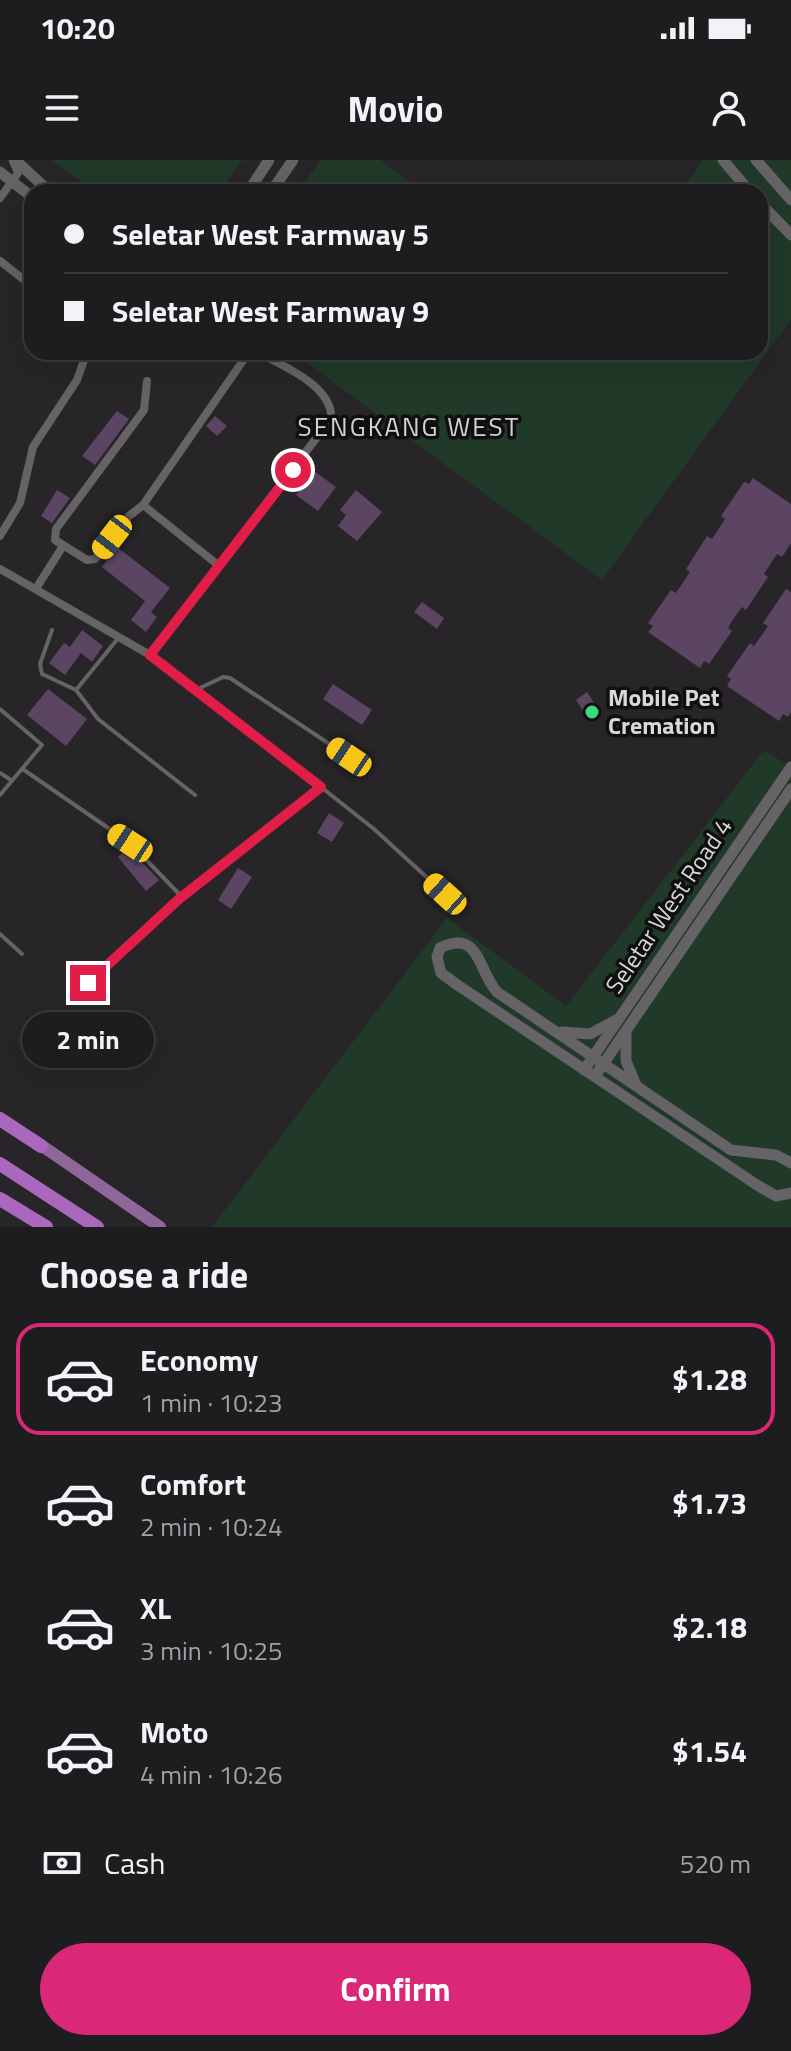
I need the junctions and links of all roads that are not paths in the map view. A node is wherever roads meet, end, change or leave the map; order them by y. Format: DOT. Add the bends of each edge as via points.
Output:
graph roads {
  1 [pos="13,160"];
  2 [pos="269,160"];
  3 [pos="723,160"];
  4 [pos="756,160"];
  5 [pos="290,164"];
  6 [pos="0,172"];
  7 [pos="12,181"];
  8 [pos="41,184"];
  9 [pos="253,184"];
  10 [pos="276,184"];
  11 [pos="743,184"];
  12 [pos="24,191"];
  13 [pos="0,198"];
  14 [pos="791,200"];
  15 [pos="768,211"];
  16 [pos="791,235"];
  17 [pos="0,261"];
  18 [pos="24,280"];
  19 [pos="84,360"];
  20 [pos="243,360"];
  21 [pos="272,360"];
  22 [pos="147,381"];
  23 [pos="143,505"];
  24 [pos="0,536"];
  25 [pos="63,546"];
  26 [pos="218,565"];
  27 [pos="0,569"];
  28 [pos="37,587"];
  29 [pos="52,630"];
  30 [pos="121,635"];
  31 [pos="150,655"];
  32 [pos="76,690"];
  33 [pos="196,690"];
  34 [pos="0,709"];
  35 [pos="349,757"];
  36 [pos="791,767"];
  37 [pos="24,770"];
  38 [pos="0,773"];
  39 [pos="11,780"];
  40 [pos="321,787"];
  41 [pos="791,789"];
  42 [pos="0,795"];
  43 [pos="195,795"];
  44 [pos="445,894"];
  45 [pos="182,897"];
  46 [pos="0,934"];
  47 [pos="22,954"];
  48 [pos="88,983"];
  49 [pos="619,1018"];
  50 [pos="627,1028"];
  51 [pos="553,1029"];
  52 [pos="598,1060"];
  53 [pos="590,1073"];
  54 [pos="636,1085"];
  55 [pos="0,1117"];
  56 [pos="41,1146"];
  57 [pos="791,1163"];
  58 [pos="0,1164"];
  59 [pos="791,1193"];
  60 [pos="0,1199"];
  61 [pos="46,1227"];
  62 [pos="97,1227"];
  63 [pos="160,1227"];
  1 -- 7 [label="street" via="18,173"];
  1 -- 8 [label="main road"];
  2 -- 9 [label="main road"];
  3 -- 11 [label="main road"];
  4 -- 14 [label="main road"];
  5 -- 10 [label="main road"];
  6 -- 7 [label="main road"];
  7 -- 12 [label="main road"];
  7 -- 13 [label="street"];
  15 -- 16 [label="main road"];
  17 -- 18 [label="street"];
  19 -- 24 [label="street" via="33,447 20,503"];
  20 -- 23 [label="street"];
  21 -- 26 [label="street" via="323,394 331,419"];
  22 -- 25 [label="street" via="144,410 56,529 55,540"];
  23 -- 25 [label="street" via="95,559"];
  23 -- 26 [label="street"];
  25 -- 28 [label="street"];
  26 -- 31 [label="street"];
  27 -- 28 [label="street"];
  28 -- 30 [label="street"];
  29 -- 32 [label="lane" via="39,669"];
  30 -- 31 [label="street"];
  30 -- 32 [label="lane"];
  31 -- 33 [label="street"];
  32 -- 43 [label="lane" via="98,719"];
  33 -- 35 [label="lane" via="230,678"];
  33 -- 40 [label="street"];
  34 -- 37 [label="lane" via="41,742"];
  36 -- 49 [label="main road, Seletar West Road 4"];
  37 -- 39 [label="lane"];
  37 -- 45 [label="lane" via="130,843"];
  38 -- 39 [label="lane"];
  39 -- 42 [label="lane"];
  40 -- 44 [label="lane"];
  40 -- 45 [label="lane"];
  41 -- 50 [label="main road, Seletar West Road 4"];
  45 -- 48 [label="lane"];
  46 -- 47 [label="lane"];
  49 -- 51 [label="main road" via="590,1034"];
  49 -- 52 [label="main road, Seletar West Road 4"];
  50 -- 52 [label="main road, Seletar West Road 4"];
  50 -- 54 [label="main road" via="626,1061"];
  51 -- 52 [label="main road"];
  51 -- 53 [label="main road" via="497,992 476,952 464,943 453,941 440,948 441,973"];
  52 -- 53 [label="main road, Seletar West Road 4"];
  52 -- 54 [label="main road"];
  53 -- 59 [label="main road" via="776,1196"];
  54 -- 57 [label="main road" via="731,1150 776,1155"];
  55 -- 56 [label="highway"];
  56 -- 63 [label="main road"];
  58 -- 62 [label="highway"];
  60 -- 61 [label="highway"];
}
